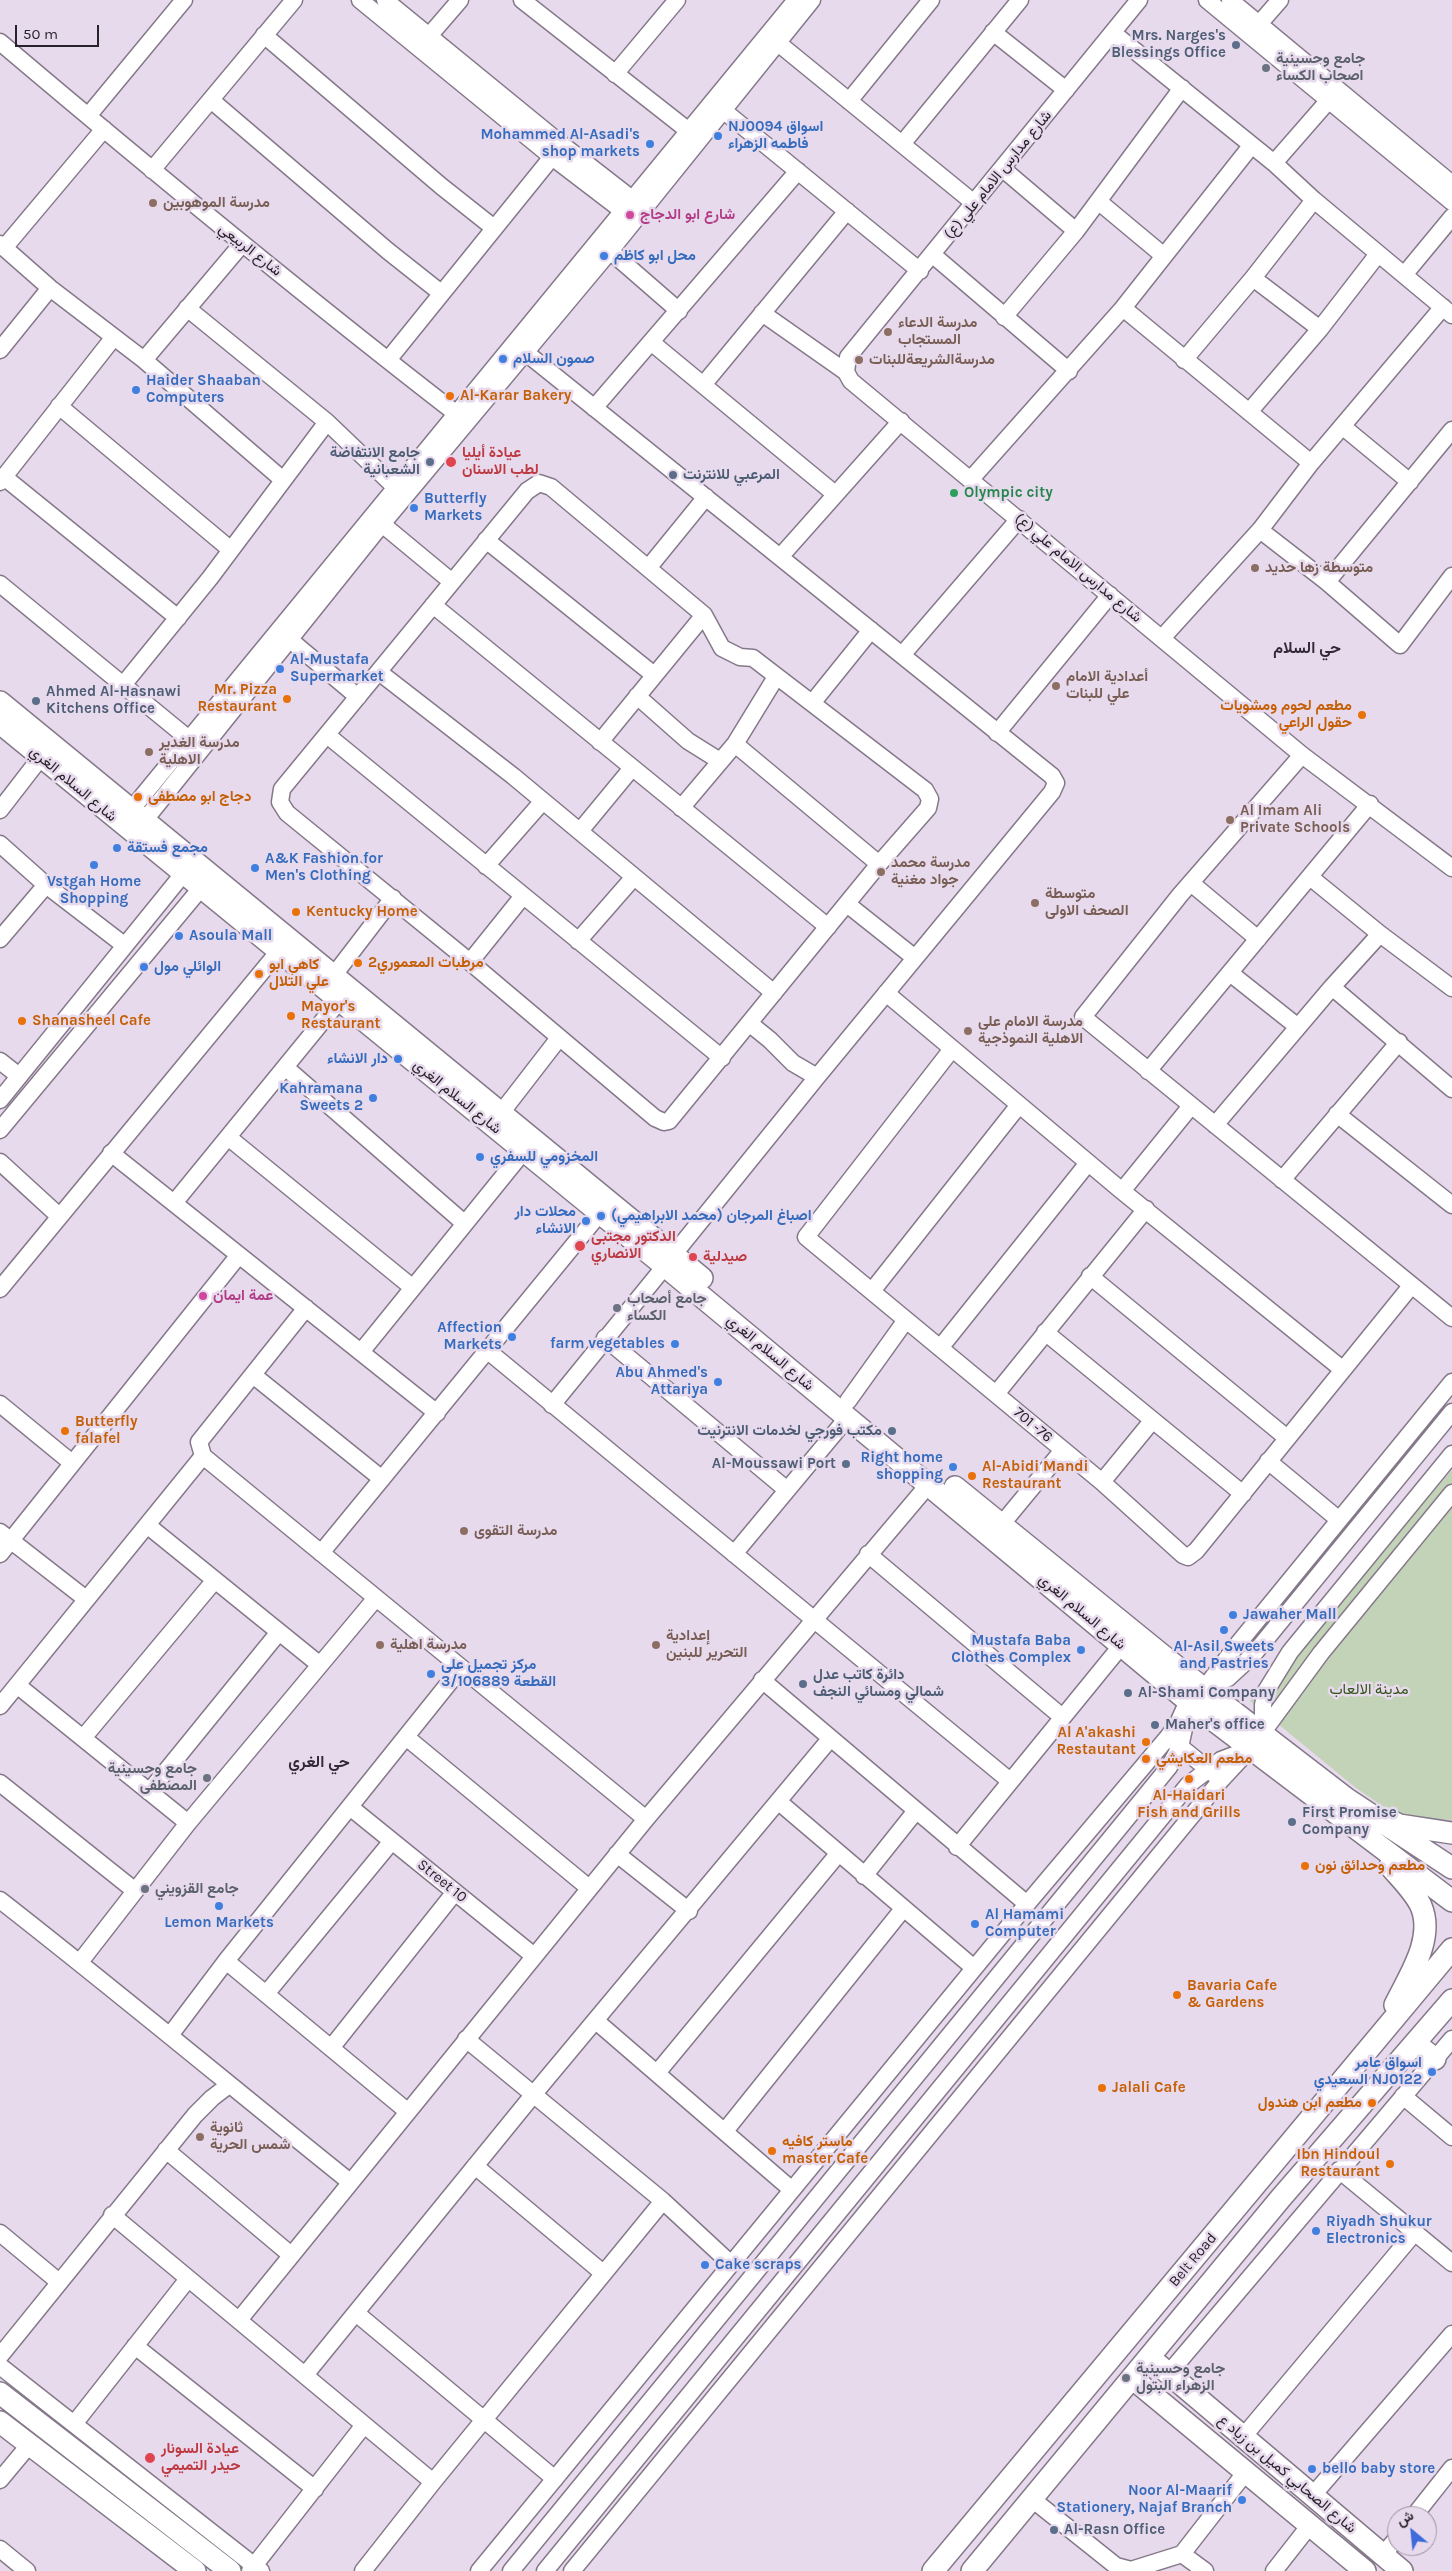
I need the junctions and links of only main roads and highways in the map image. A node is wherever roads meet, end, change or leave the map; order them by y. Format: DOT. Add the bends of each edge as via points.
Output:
graph roads {
  1 [pos="0,702"];
  2 [pos="0,723"];
  3 [pos="430,1066"];
  4 [pos="670,1260"];
  5 [pos="848,1409"];
  6 [pos="1021,1551"];
  7 [pos="1196,1695"];
  8 [pos="1256,1740"];
  9 [pos="1349,1800"];
  10 [pos="1452,1833"];
  11 [pos="1362,1834"];
  12 [pos="1412,1842"];
  13 [pos="1452,1855"];
  14 [pos="1452,1868"];
  15 [pos="1452,1902"];
  16 [pos="1452,1949"];
  17 [pos="1452,2000"];
  18 [pos="1382,2033"];
  19 [pos="1415,2043"];
  20 [pos="1435,2059"];
  21 [pos="1242,2201"];
  22 [pos="1238,2250"];
  23 [pos="1149,2357"];
  24 [pos="1132,2378"];
  25 [pos="0,2393"];
  26 [pos="0,2422"];
  27 [pos="109,2476"];
  28 [pos="95,2493"];
  29 [pos="195,2571"];
  30 [pos="230,2571"];
  31 [pos="933,2571"];
  32 [pos="972,2571"];
  33 [pos="1365,2571"];
  34 [pos="1402,2571"];
  1 -- 3 [label="main road, شارع السلام الغري" via="334,975"];
  2 -- 3 [label="main road, شارع السلام الغري" via="339,1001"];
  3 -- 4 [label="main road, شارع السلام الغري" via="501,1113"];
  3 -- 4 [label="main road, شارع السلام الغري" via="523,1152 600,1213"];
  4 -- 5 [label="main road, شارع السلام الغري"];
  5 -- 6 [label="main road, شارع السلام الغري" via="929,1484"];
  5 -- 6 [label="main road, شارع السلام الغري" via="1001,1525"];
  6 -- 7 [label="main road, شارع السلام الغري"];
  6 -- 7 [label="main road, شارع السلام الغري" via="1121,1646"];
  7 -- 8 [label="main road, شارع السلام الغري"];
  8 -- 9 [label="main road, شارع السلام الغري"];
  8 -- 11 [label="main road, شارع السلام الغري"];
  9 -- 10 [label="main road" via="1399,1825"];
  9 -- 12 [label="main road, شارع السلام الغري"];
  11 -- 15 [label="main road, شارع السلام الغري"];
  11 -- 18 [label="main road" via="1411,1891 1425,1917 1425,1939"];
  12 -- 13 [label="main road"];
  12 -- 14 [label="main road, شارع السلام الغري"];
  16 -- 18 [label="main road, Belt Road"];
  17 -- 19 [label="main road, Belt Road"];
  18 -- 21 [label="main road, Belt Road"];
  19 -- 20 [label="main road"];
  19 -- 22 [label="main road, Belt Road"];
  21 -- 22 [label="main road" via="1258,2194 1265,2200 1265,2206 1248,2226"];
  21 -- 31 [label="main road, Belt Road"];
  22 -- 23 [label="main road, Belt Road"];
  23 -- 24 [label="main road, Belt Road"];
  23 -- 34 [label="main road, شارع الصحابي كميل بن زياد ع"];
  24 -- 32 [label="main road, Belt Road"];
  24 -- 33 [label="main road, شارع الصحابي كميل بن زياد ع"];
  25 -- 27 [label="main road"];
  26 -- 28 [label="main road"];
  27 -- 28 [label="main road"];
  27 -- 30 [label="main road"];
  28 -- 29 [label="main road"];
}
